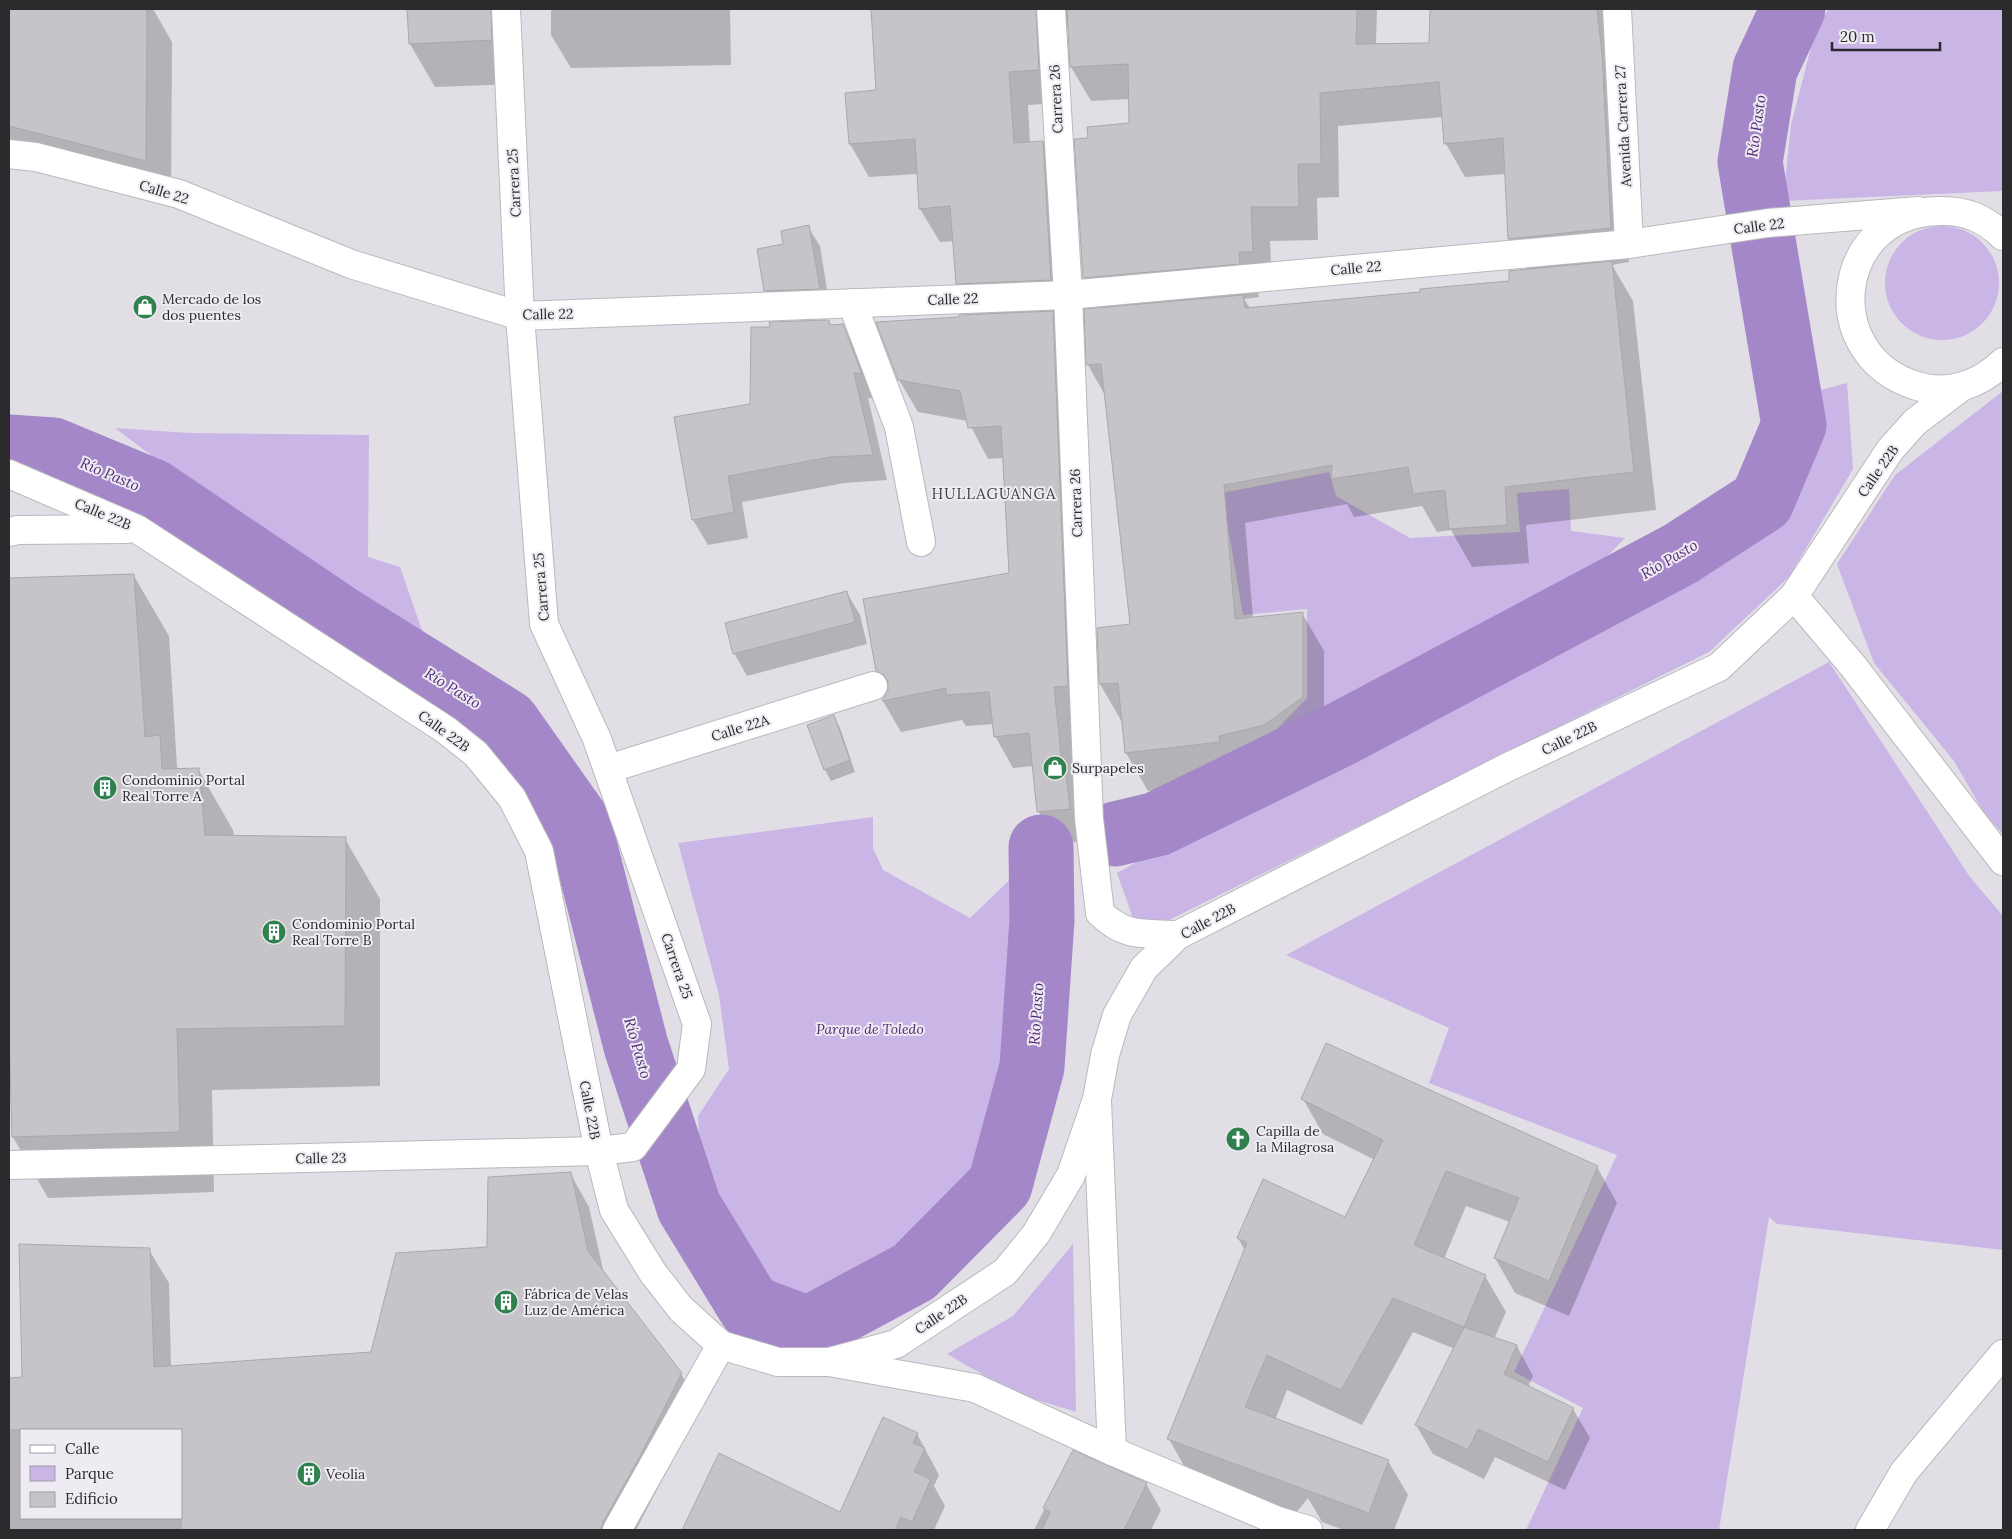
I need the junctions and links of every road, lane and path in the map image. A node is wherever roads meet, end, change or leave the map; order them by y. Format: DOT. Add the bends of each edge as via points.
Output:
graph roads {
  1 [pos="506,9"];
  2 [pos="1051,9"];
  3 [pos="1617,9"];
  4 [pos="9,154"];
  5 [pos="2003,208"];
  6 [pos="1958,210"];
  7 [pos="1918,211"];
  8 [pos="2003,236"];
  9 [pos="1629,244"];
  10 [pos="1068,295"];
  11 [pos="852,303"];
  12 [pos="520,316"];
  13 [pos="2003,362"];
  14 [pos="1960,388"];
  15 [pos="9,474"];
  16 [pos="137,529"];
  17 [pos="9,532"];
  18 [pos="921,542"];
  19 [pos="1794,596"];
  20 [pos="873,686"];
  21 [pos="608,769"];
  22 [pos="2003,860"];
  23 [pos="1178,935"];
  24 [pos="1097,1099"];
  25 [pos="632,1147"];
  26 [pos="599,1151"];
  27 [pos="9,1165"];
  28 [pos="721,1345"];
  29 [pos="2003,1354"];
  30 [pos="829,1362"];
  31 [pos="1112,1451"];
  32 [pos="617,1530"];
  33 [pos="1308,1530"];
  34 [pos="1870,1530"];
  1 -- 12 [label="main road, Carrera 25"];
  2 -- 10 [label="main road, Carrera 26"];
  3 -- 9 [label="main road, Avenida Carrera 27"];
  4 -- 12 [label="main road, Calle 22" via="36,157 179,194 351,264"];
  5 -- 6 [label="main road"];
  6 -- 7 [label="main road, Calle 22"];
  6 -- 8 [label="main road" via="1991,224"];
  7 -- 9 [label="main road, Calle 22" via="1768,223"];
  7 -- 14 [label="main road" via="1889,224 1867,245 1853,274 1849,304 1857,336 1874,361 1899,381 1928,390"];
  9 -- 10 [label="main road, Calle 22"];
  10 -- 11 [label="main road, Calle 22"];
  10 -- 23 [label="main road, Carrera 26" via="1088,819 1100,913 1125,932"];
  11 -- 12 [label="main road, Calle 22"];
  11 -- 18 [label="main road" via="899,427"];
  12 -- 21 [label="main road, Carrera 25" via="544,624"];
  13 -- 14 [label="main road" via="1988,376"];
  14 -- 19 [label="main road, Calle 22B" via="1915,422 1890,450"];
  15 -- 16 [label="main road, Calle 22B"];
  16 -- 17 [label="main road"];
  16 -- 26 [label="main road, Calle 22B" via="446,730 476,754 512,798 539,851"];
  19 -- 22 [label="main road" via="1853,666"];
  19 -- 23 [label="main road, Calle 22B" via="1719,667 1506,768"];
  20 -- 21 [label="main road, Calle 22A"];
  21 -- 25 [label="main road, Carrera 25" via="697,1024 690,1069"];
  23 -- 24 [label="main road, Calle 22B" via="1144,968 1117,1015"];
  24 -- 30 [label="main road, Calle 22B" via="1071,1175 1036,1234 1004,1272 896,1344"];
  24 -- 31 [label="main road"];
  25 -- 26 [label="main road, Calle 23"];
  26 -- 27 [label="main road, Calle 23"];
  26 -- 28 [label="main road, Calle 22B" via="614,1210 653,1273 681,1309"];
  28 -- 30 [label="main road, Calle 22B" via="778,1362"];
  28 -- 32 [label="main road"];
  29 -- 34 [label="main road" via="1904,1472"];
  30 -- 31 [label="main road" via="975,1388"];
  31 -- 33 [label="main road" via="1278,1521"];
}
